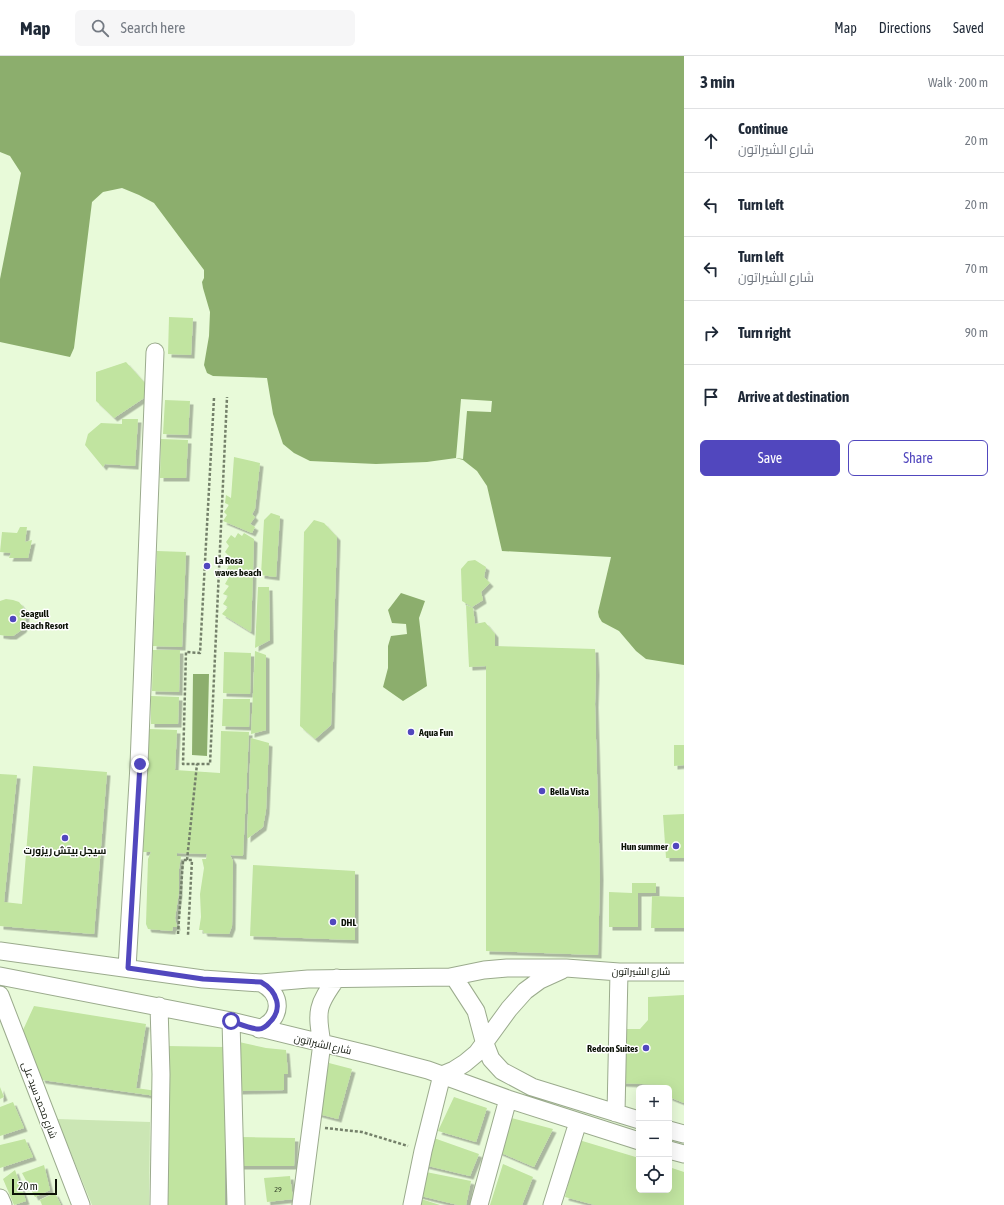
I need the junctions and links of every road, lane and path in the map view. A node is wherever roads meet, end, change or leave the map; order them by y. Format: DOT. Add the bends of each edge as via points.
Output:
graph roads {
  1 [pos="154,352"];
  2 [pos="227,397"];
  3 [pos="214,398"];
  4 [pos="197,764"];
  5 [pos="187,860"];
  6 [pos="178,934"];
  7 [pos="188,935"];
  8 [pos="0,951"];
  9 [pos="128,968"];
  10 [pos="566,968"];
  11 [pos="619,972"];
  12 [pos="684,972"];
  13 [pos="0,976"];
  14 [pos="454,977"];
  15 [pos="337,978"];
  16 [pos="261,982"];
  17 [pos="0,995"];
  18 [pos="159,1006"];
  19 [pos="231,1021"];
  20 [pos="259,1029"];
  21 [pos="484,1041"];
  22 [pos="322,1043"];
  23 [pos="442,1075"];
  24 [pos="508,1100"];
  25 [pos="616,1113"];
  26 [pos="636,1119"];
  27 [pos="578,1122"];
  28 [pos="311,1126"];
  29 [pos="672,1131"];
  30 [pos="684,1134"];
  31 [pos="636,1140"];
  32 [pos="423,1151"];
  33 [pos="672,1151"];
  34 [pos="684,1154"];
  35 [pos="0,1198"];
  36 [pos="3,1205"];
  37 [pos="81,1205"];
  38 [pos="159,1205"];
  39 [pos="236,1205"];
  40 [pos="301,1205"];
  41 [pos="412,1205"];
  42 [pos="479,1205"];
  43 [pos="552,1205"];
  1 -- 9 [label="street" via="140,764"];
  2 -- 4 [label="path" via="210,764"];
  3 -- 4 [label="path" via="200,653 186,652 183,764"];
  4 -- 5 [label="path"];
  5 -- 6 [label="path" via="183,860"];
  5 -- 7 [label="path" via="192,860"];
  8 -- 9 [label="street, شارع الشيراتون"];
  9 -- 16 [label="street, شارع الشيراتون" via="203,979"];
  10 -- 11 [label="street, شارع الشيراتون"];
  10 -- 14 [label="street, شارع الشيراتون" via="507,968"];
  10 -- 21 [label="street" via="540,980 525,991"];
  11 -- 12 [label="street, شارع الشيراتون"];
  11 -- 25 [label="street"];
  13 -- 18 [label="street, شارع الشيراتون"];
  14 -- 15 [label="street, شارع الشيراتون"];
  14 -- 21 [label="street" via="476,1011"];
  15 -- 16 [label="street, شارع الشيراتون"];
  15 -- 22 [label="street" via="318,1012"];
  16 -- 20 [label="street" via="273,992 277,1006 272,1021"];
  17 -- 37 [label="street, شارع محمد سيد على"];
  18 -- 19 [label="street, شارع الشيراتون"];
  18 -- 38 [label="street"];
  19 -- 20 [label="street, شارع الشيراتون"];
  19 -- 39 [label="street"];
  20 -- 22 [label="street, شارع الشيراتون"];
  21 -- 23 [label="street" via="477,1053 465,1063"];
  21 -- 25 [label="street" via="491,1059 515,1079 532,1088"];
  22 -- 23 [label="street, شارع الشيراتون"];
  22 -- 28 [label="street"];
  23 -- 24 [label="street, شارع الشيراتون"];
  23 -- 32 [label="street"];
  24 -- 27 [label="street, شارع الشيراتون"];
  24 -- 42 [label="street"];
  25 -- 26 [label="street"];
  27 -- 31 [label="street, شارع الشيراتون"];
  27 -- 43 [label="street"];
  28 -- 32 [label="path" via="362,1132"];
  28 -- 40 [label="street"];
  29 -- 30 [label="street"];
  32 -- 41 [label="street"];
  33 -- 34 [label="street"];
  35 -- 36 [label="street"];
}
